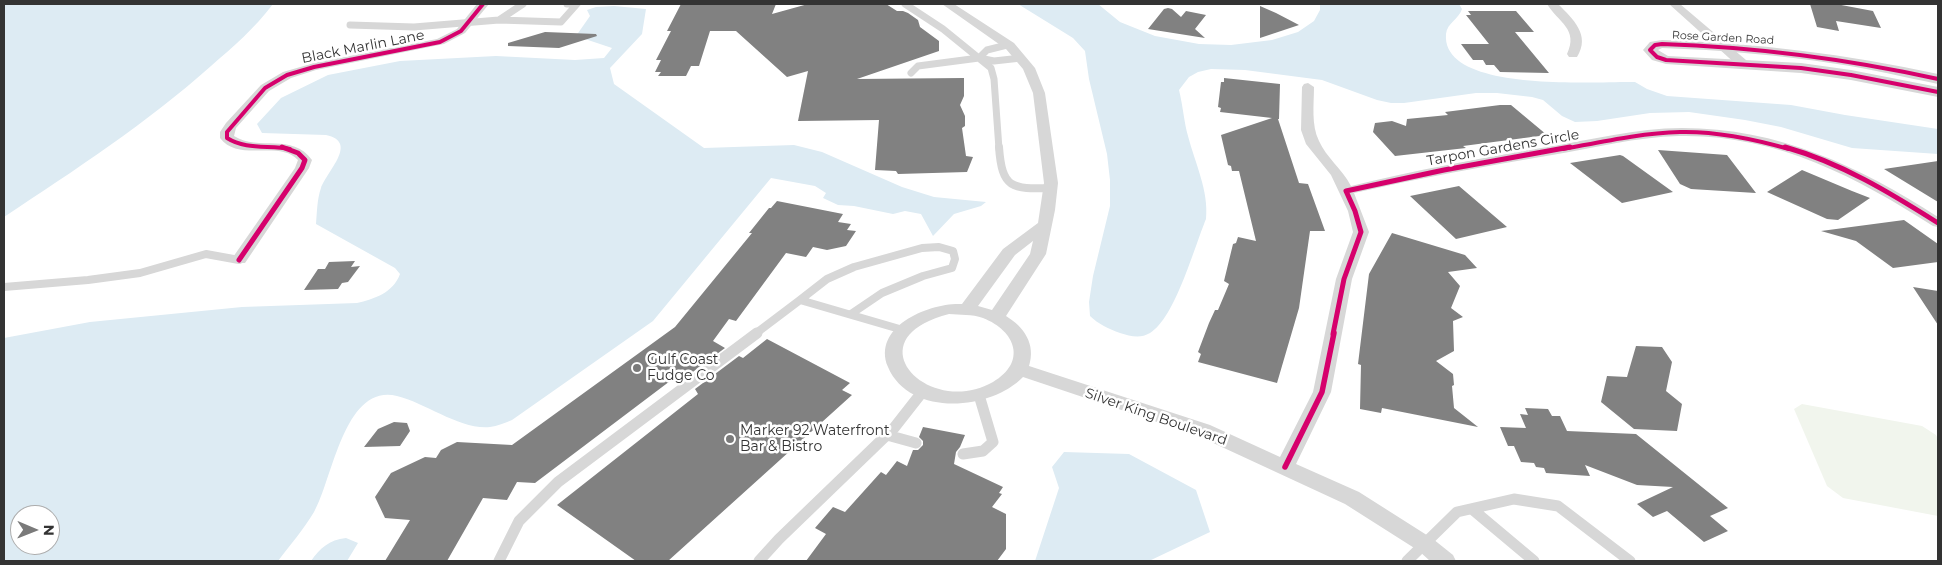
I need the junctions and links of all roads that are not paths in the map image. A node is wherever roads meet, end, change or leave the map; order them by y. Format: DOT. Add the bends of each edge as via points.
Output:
graph roads {
  1 [pos="483,4"];
  2 [pos="523,4"];
  3 [pos="567,4"];
  4 [pos="905,4"];
  5 [pos="947,4"];
  6 [pos="1552,4"];
  7 [pos="1674,4"];
  8 [pos="499,20"];
  9 [pos="469,22"];
  10 [pos="350,25"];
  11 [pos="1007,44"];
  12 [pos="1724,46"];
  13 [pos="1573,54"];
  14 [pos="978,58"];
  15 [pos="1021,58"];
  16 [pos="1742,63"];
  17 [pos="911,73"];
  18 [pos="1938,79"];
  19 [pos="1308,87"];
  20 [pos="1938,92"];
  21 [pos="1050,188"];
  22 [pos="1346,191"];
  23 [pos="1938,223"];
  24 [pos="1043,226"];
  25 [pos="239,260"];
  26 [pos="4,287"];
  27 [pos="800,300"];
  28 [pos="967,309"];
  29 [pos="851,314"];
  30 [pos="996,316"];
  31 [pos="903,330"];
  32 [pos="1019,369"];
  33 [pos="923,391"];
  34 [pos="979,395"];
  35 [pos="887,435"];
  36 [pos="916,443"];
  37 [pos="963,454"];
  38 [pos="1285,467"];
  39 [pos="1472,509"];
  40 [pos="1426,544"];
  41 [pos="499,561"];
  42 [pos="759,561"];
  43 [pos="1407,561"];
  44 [pos="1445,561"];
  45 [pos="1534,561"];
  46 [pos="1630,561"];
  1 -- 9 [label="street, Black Marlin Lane"];
  2 -- 8 [label="lane"];
  3 -- 8 [label="lane" via="576,4 561,22"];
  4 -- 14 [label="lane"];
  5 -- 11 [label="street"];
  6 -- 13 [label="street" via="1577,36 1578,47"];
  7 -- 12 [label="street"];
  8 -- 9 [label="lane"];
  9 -- 10 [label="lane" via="414,26"];
  9 -- 25 [label="street, Black Marlin Lane" via="461,32 440,42 300,70 277,79 265,88 231,126 227,138 246,146 294,150 305,160"];
  11 -- 14 [label="lane" via="987,50"];
  11 -- 15 [label="street"];
  12 -- 16 [label="street"];
  12 -- 16 [label="street, Rose Garden Road" via="1662,44 1650,50 1666,60"];
  12 -- 18 [label="street, Rose Garden Road" via="1844,60"];
  14 -- 15 [label="lane" via="994,61"];
  14 -- 17 [label="lane" via="918,66"];
  14 -- 21 [label="lane" via="991,68 994,79 1000,167 1004,180 1015,188"];
  15 -- 21 [label="street" via="1029,68 1039,93"];
  16 -- 20 [label="street, Rose Garden Road" via="1826,71"];
  19 -- 22 [label="street" via="1308,130 1313,144 1338,174"];
  21 -- 24 [label="street"];
  22 -- 23 [label="street, Tarpon Gardens Circle" via="1519,156 1682,132 1724,135 1806,154 1851,172"];
  22 -- 38 [label="street" via="1361,232 1344,279 1322,392"];
  24 -- 28 [label="street" via="1009,252"];
  24 -- 30 [label="street" via="1038,254"];
  25 -- 26 [label="lane" via="206,254 140,273"];
  27 -- 29 [label="lane"];
  27 -- 29 [label="lane" via="827,279 854,267 922,248 939,247 953,252 952,268 882,293"];
  27 -- 41 [label="lane" via="558,482 519,521"];
  28 -- 30 [label="street"];
  28 -- 31 [label="street" via="931,313"];
  29 -- 31 [label="lane"];
  30 -- 32 [label="street" via="1011,327 1020,340 1023,354"];
  31 -- 33 [label="street" via="896,342 894,356 898,369"];
  32 -- 34 [label="street" via="1010,380"];
  32 -- 38 [label="street, Silver King Boulevard" via="1203,430"];
  33 -- 34 [label="street" via="960,398"];
  33 -- 35 [label="lane"];
  34 -- 37 [label="lane" via="993,442 983,451"];
  35 -- 36 [label="lane"];
  35 -- 42 [label="lane"];
  38 -- 40 [label="street, Silver King Boulevard" via="1352,498"];
  39 -- 40 [label="lane" via="1457,512"];
  39 -- 45 [label="lane"];
  39 -- 46 [label="lane" via="1514,499 1558,506"];
  40 -- 43 [label="lane"];
  40 -- 44 [label="street, Silver King Boulevard"];
}
